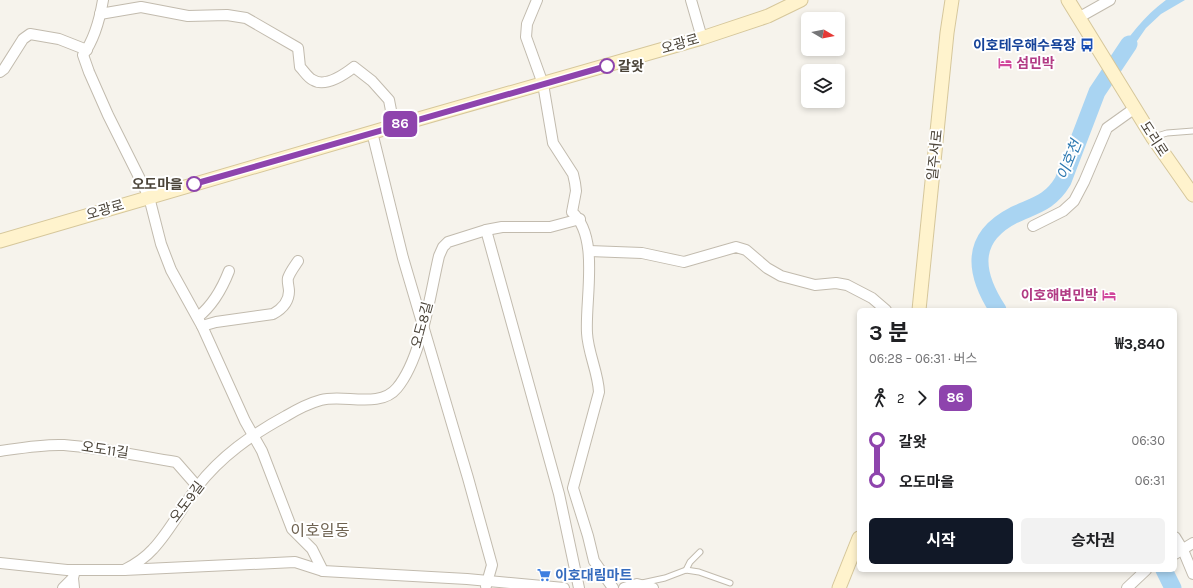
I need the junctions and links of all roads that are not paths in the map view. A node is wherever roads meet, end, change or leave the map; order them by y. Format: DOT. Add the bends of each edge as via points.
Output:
graph roads {
  1 [pos="103,0"];
  2 [pos="537,0"];
  3 [pos="691,0"];
  4 [pos="802,0"];
  5 [pos="952,0"];
  6 [pos="1068,0"];
  7 [pos="1110,0"];
  8 [pos="100,14"];
  9 [pos="1078,18"];
  10 [pos="702,38"];
  11 [pos="87,50"];
  12 [pos="0,72"];
  13 [pos="543,84"];
  14 [pos="1135,108"];
  15 [pos="394,126"];
  16 [pos="372,132"];
  17 [pos="1193,132"];
  18 [pos="1153,138"];
  19 [pos="1192,194"];
  20 [pos="149,197"];
  21 [pos="580,219"];
  22 [pos="1033,226"];
  23 [pos="486,230"];
  24 [pos="0,241"];
  25 [pos="589,250"];
  26 [pos="298,261"];
  27 [pos="229,271"];
  28 [pos="884,308"];
  29 [pos="919,308"];
  30 [pos="200,321"];
  31 [pos="424,324"];
  32 [pos="253,435"];
  33 [pos="0,451"];
  34 [pos="197,486"];
  35 [pos="857,543"];
  36 [pos="1193,543"];
  37 [pos="700,552"];
  38 [pos="1179,552"];
  39 [pos="0,563"];
  40 [pos="124,570"];
  41 [pos="686,570"];
  42 [pos="323,571"];
  43 [pos="1143,572"];
  44 [pos="1193,574"];
  45 [pos="74,579"];
  46 [pos="730,583"];
  47 [pos="486,585"];
  48 [pos="637,586"];
  49 [pos="63,588"];
  50 [pos="564,588"];
  51 [pos="579,588"];
  52 [pos="612,588"];
  53 [pos="624,588"];
  54 [pos="653,588"];
  55 [pos="839,588"];
  56 [pos="1127,588"];
  1 -- 8 [label="street"];
  2 -- 13 [label="street" via="527,24 526,37"];
  3 -- 10 [label="street"];
  4 -- 10 [label="main road, 오광로" via="768,16"];
  5 -- 29 [label="main road, 일주서로"];
  6 -- 9 [label="main road"];
  7 -- 9 [label="street"];
  8 -- 11 [label="street"];
  8 -- 15 [label="street" via="141,7 188,16 227,15 246,18 298,48 300,67 314,81 334,80 354,66 389,100"];
  9 -- 14 [label="main road, 도리로"];
  10 -- 13 [label="main road, 오광로"];
  11 -- 12 [label="street" via="59,39 30,34 23,39"];
  11 -- 20 [label="street" via="83,55 88,72"];
  13 -- 15 [label="main road, 오광로"];
  13 -- 21 [label="street" via="553,143 573,174 576,191 572,212"];
  14 -- 18 [label="main road, 도리로"];
  14 -- 22 [label="street" via="1107,128 1074,201 1063,211"];
  15 -- 16 [label="main road, 오광로"];
  16 -- 20 [label="main road, 오광로"];
  16 -- 31 [label="street" via="403,258"];
  17 -- 18 [label="lane" via="1167,132"];
  18 -- 19 [label="main road, 도리로"];
  20 -- 24 [label="main road, 오광로"];
  20 -- 30 [label="street" via="171,270"];
  21 -- 23 [label="street, 오도8길" via="550,227 502,227"];
  21 -- 25 [label="street"];
  23 -- 31 [label="street, 오도8길" via="448,242 443,247"];
  23 -- 51 [label="street" via="559,494"];
  25 -- 28 [label="street" via="642,253 684,262 730,247 741,248 781,276 815,285 847,285 872,298"];
  25 -- 52 [label="street" via="587,333 599,392 573,488 594,561"];
  26 -- 30 [label="street" via="288,280 289,293 280,310 273,314 216,322"];
  27 -- 30 [label="street" via="222,288"];
  30 -- 32 [label="street"];
  31 -- 32 [label="street, 오도8길" via="404,378 389,395 365,399 321,400"];
  31 -- 47 [label="street" via="492,565"];
  32 -- 34 [label="street, 오도9길" via="242,441"];
  32 -- 42 [label="street" via="262,451 292,529 312,549"];
  33 -- 34 [label="street, 오도11길" via="62,445 122,451 176,462"];
  34 -- 40 [label="street, 오도9길" via="153,550"];
  35 -- 55 [label="main road"];
  36 -- 38 [label="street"];
  37 -- 41 [label="lane"];
  38 -- 44 [label="street"];
  39 -- 45 [label="street"];
  40 -- 42 [label="street" via="295,562"];
  40 -- 45 [label="street"];
  41 -- 46 [label="lane"];
  41 -- 48 [label="lane"];
  42 -- 47 [label="street"];
  43 -- 56 [label="street"];
  45 -- 49 [label="street"];
  47 -- 50 [label="street"];
  48 -- 53 [label="street"];
  48 -- 54 [label="street"];
}
